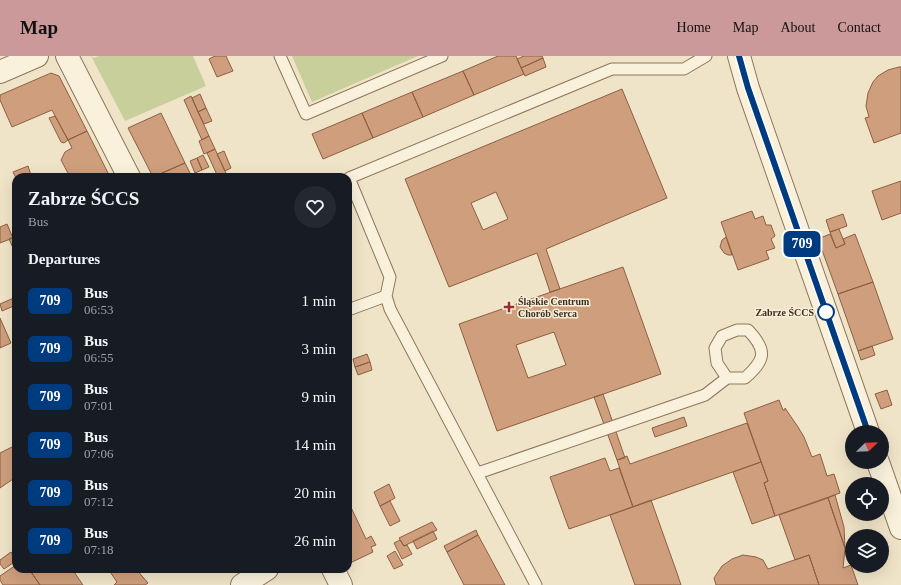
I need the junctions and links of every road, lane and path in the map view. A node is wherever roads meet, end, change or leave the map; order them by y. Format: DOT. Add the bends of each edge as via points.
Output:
graph roads {
  1 [pos="37,56"];
  2 [pos="66,56"];
  3 [pos="280,56"];
  4 [pos="442,56"];
  5 [pos="706,56"];
  6 [pos="739,56"];
  7 [pos="0,72"];
  8 [pos="127,173"];
  9 [pos="352,176"];
  10 [pos="352,187"];
  11 [pos="386,296"];
  12 [pos="352,309"];
  13 [pos="727,378"];
  14 [pos="866,425"];
  15 [pos="880,469"];
  16 [pos="478,474"];
  17 [pos="901,528"];
  18 [pos="261,573"];
  19 [pos="334,573"];
  20 [pos="242,585"];
  21 [pos="341,585"];
  22 [pos="536,585"];
  1 -- 7 [label="street"];
  2 -- 8 [label="street"];
  3 -- 4 [label="lane" via="306,114"];
  5 -- 9 [label="lane" via="684,69 612,69"];
  6 -- 14 [label="street"];
  10 -- 11 [label="lane" via="390,276"];
  11 -- 12 [label="lane"];
  11 -- 16 [label="lane" via="390,309"];
  13 -- 13 [label="lane" via="744,378 757,367 762,353 758,340 748,330 737,330 722,336 715,348 717,363"];
  13 -- 16 [label="lane" via="705,395"];
  15 -- 17 [label="street"];
  16 -- 22 [label="lane"];
  18 -- 20 [label="street"];
  19 -- 21 [label="street"];
}
